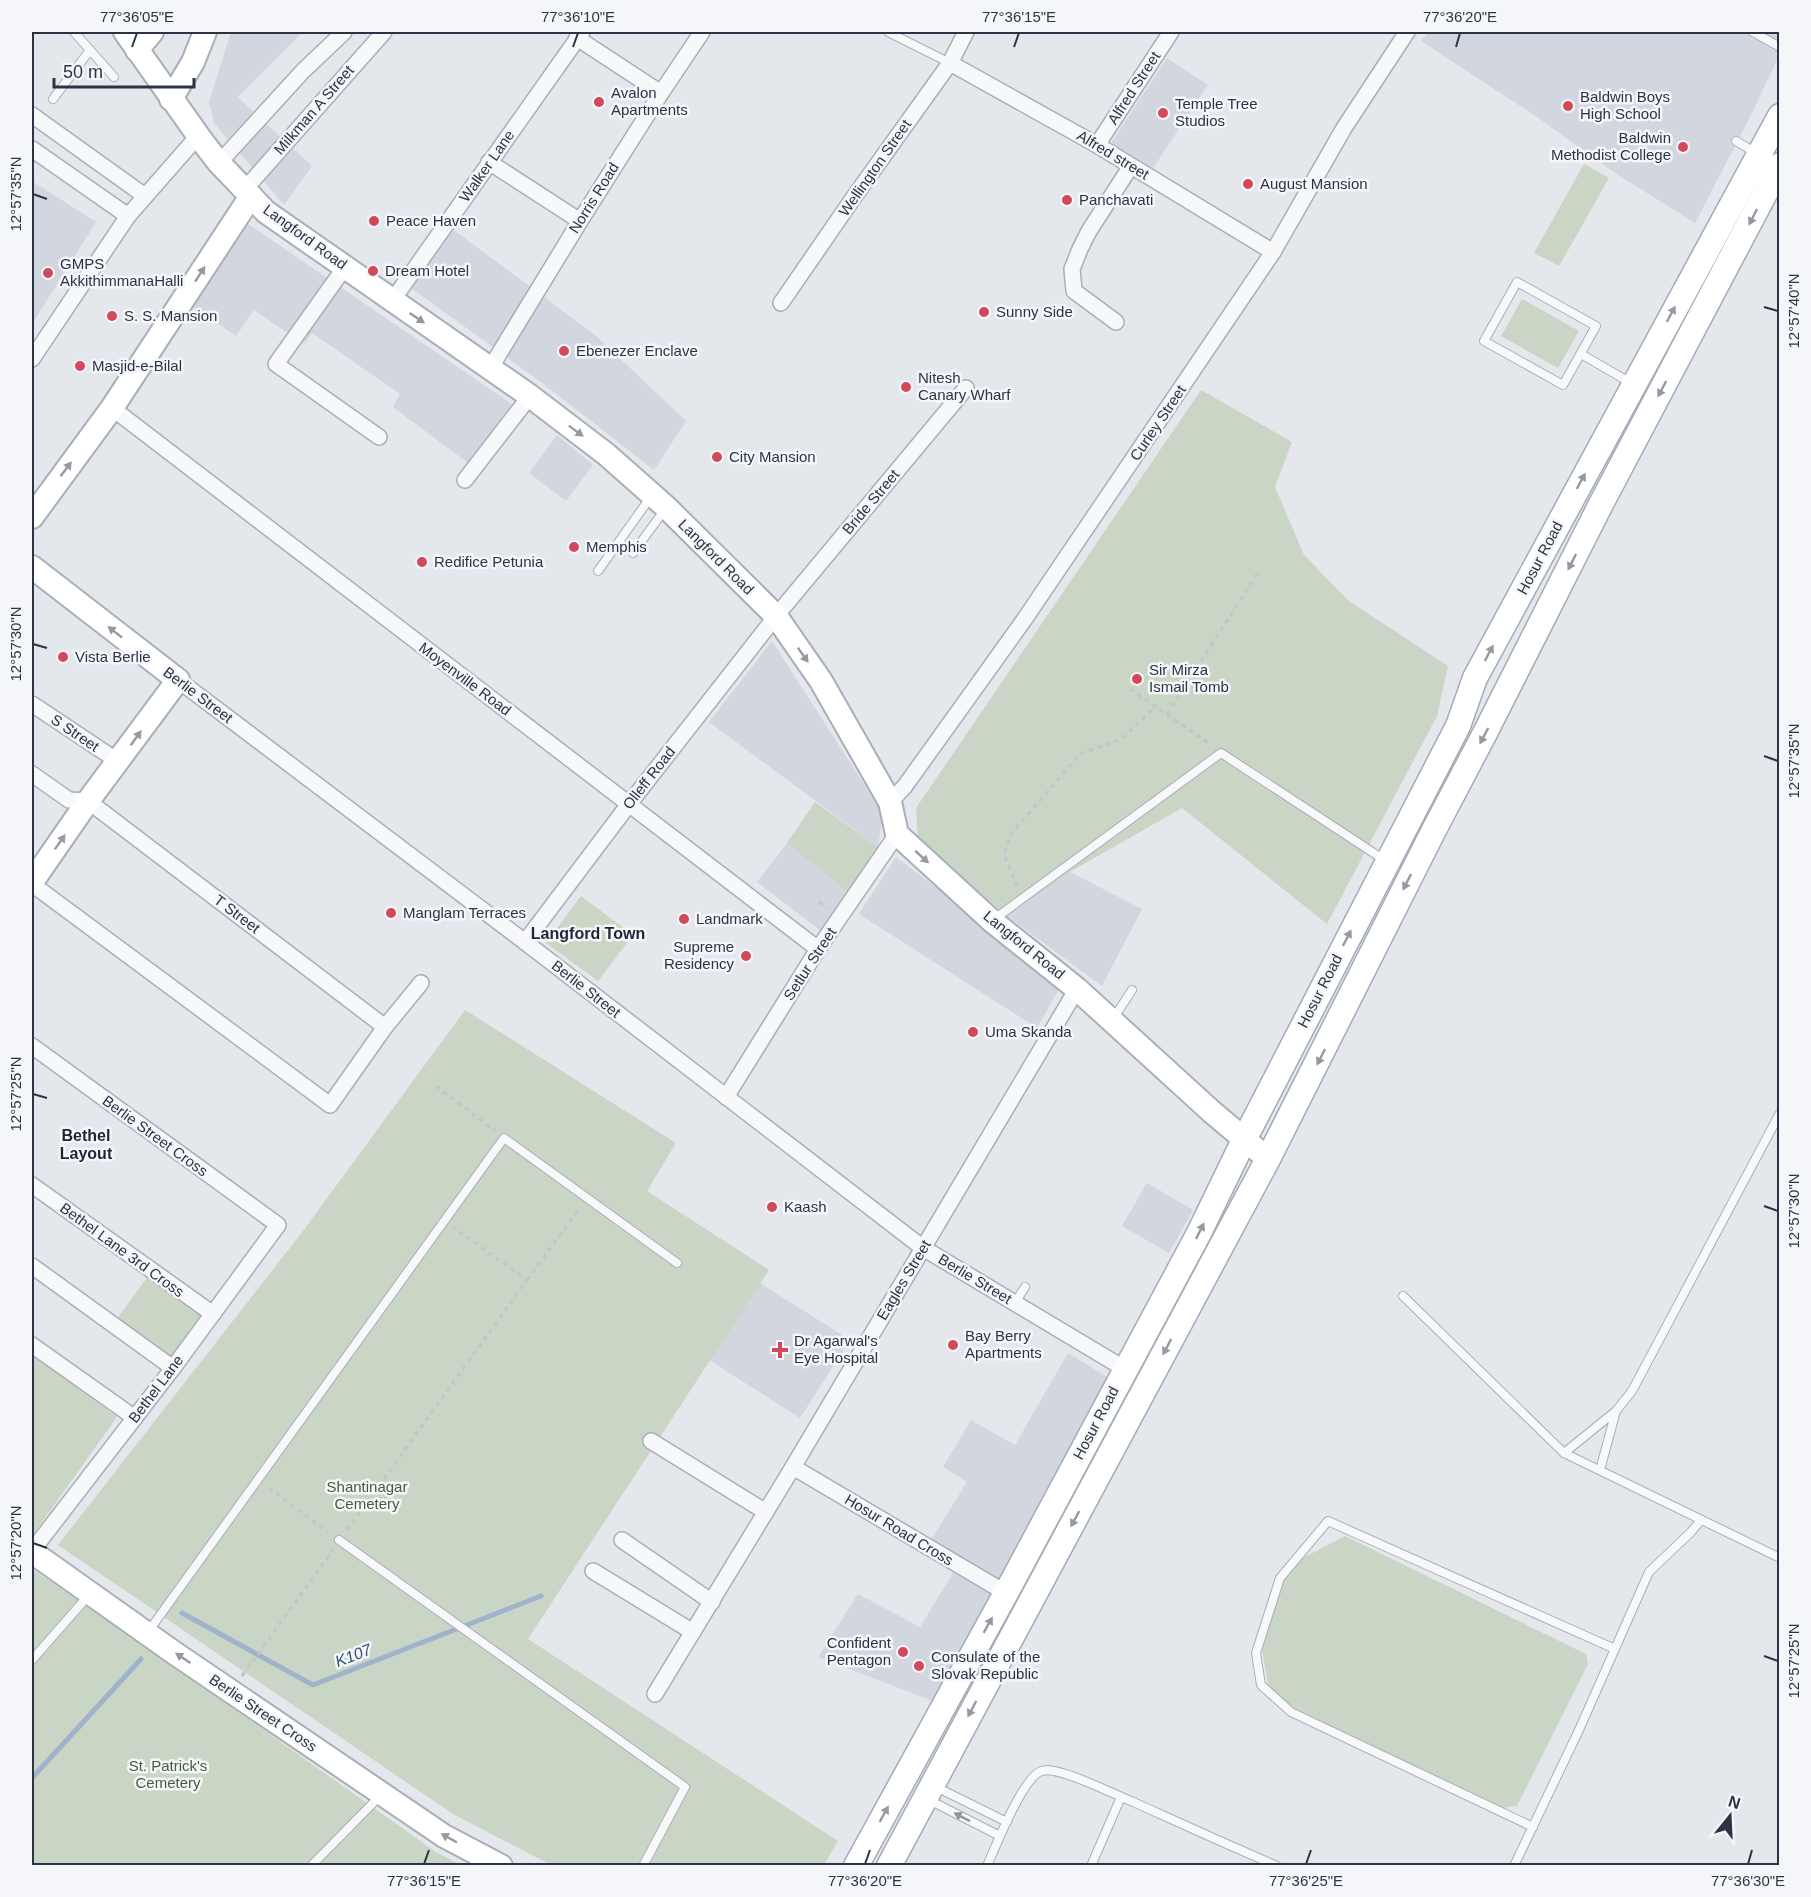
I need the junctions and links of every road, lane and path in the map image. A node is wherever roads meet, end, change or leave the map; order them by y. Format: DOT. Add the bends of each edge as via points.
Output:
graph roads {
  1 [pos="74,32"];
  2 [pos="125,32"];
  3 [pos="152,32"];
  4 [pos="205,32"];
  5 [pos="344,32"];
  6 [pos="384,32"];
  7 [pos="702,32"];
  8 [pos="888,32"];
  9 [pos="966,32"];
  10 [pos="1171,32"];
  11 [pos="1407,32"];
  12 [pos="1753,32"];
  13 [pos="580,35"];
  14 [pos="1779,47"];
  15 [pos="90,50"];
  16 [pos="137,51"];
  17 [pos="950,63"];
  18 [pos="114,77"];
  19 [pos="661,93"];
  20 [pos="53,99"];
  21 [pos="171,99"];
  22 [pos="32,115"];
  23 [pos="1779,116"];
  24 [pos="198,136"];
  25 [pos="1736,141"];
  26 [pos="1097,145"];
  27 [pos="32,149"];
  28 [pos="1758,154"];
  29 [pos="489,162"];
  30 [pos="219,163"];
  31 [pos="1779,165"];
  32 [pos="1131,166"];
  33 [pos="248,193"];
  34 [pos="145,196"];
  35 [pos="128,216"];
  36 [pos="580,221"];
  37 [pos="1273,252"];
  38 [pos="345,267"];
  39 [pos="392,301"];
  40 [pos="781,303"];
  41 [pos="1116,322"];
  42 [pos="1581,354"];
  43 [pos="32,359"];
  44 [pos="491,367"];
  45 [pos="1633,384"];
  46 [pos="966,388"];
  47 [pos="530,396"];
  48 [pos="112,408"];
  49 [pos="379,437"];
  50 [pos="465,480"];
  51 [pos="660,500"];
  52 [pos="32,516"];
  53 [pos="633,553"];
  54 [pos="32,567"];
  55 [pos="598,571"];
  56 [pos="1259,571"];
  57 [pos="776,616"];
  58 [pos="178,680"];
  59 [pos="1130,689"];
  60 [pos="32,704"];
  61 [pos="1156,706"];
  62 [pos="1167,714"];
  63 [pos="1200,737"];
  64 [pos="119,762"];
  65 [pos="32,774"];
  66 [pos="88,801"];
  67 [pos="890,802"];
  68 [pos="629,804"];
  69 [pos="897,834"];
  70 [pos="1387,861"];
  71 [pos="32,883"];
  72 [pos="1022,898"];
  73 [pos="992,921"];
  74 [pos="525,942"];
  75 [pos="818,950"];
  76 [pos="421,983"];
  77 [pos="1077,989"];
  78 [pos="1132,990"];
  79 [pos="1112,1021"];
  80 [pos="385,1028"];
  81 [pos="32,1046"];
  82 [pos="436,1086"];
  83 [pos="726,1097"];
  84 [pos="1779,1113"];
  85 [pos="504,1137"];
  86 [pos="1244,1140"];
  87 [pos="1268,1159"];
  88 [pos="32,1185"];
  89 [pos="587,1198"];
  90 [pos="444,1221"];
  91 [pos="278,1225"];
  92 [pos="923,1248"];
  93 [pos="677,1263"];
  94 [pos="32,1266"];
  95 [pos="527,1280"];
  96 [pos="1025,1287"];
  97 [pos="1403,1296"];
  98 [pos="1016,1304"];
  99 [pos="213,1314"];
  100 [pos="32,1345"];
  101 [pos="173,1368"];
  102 [pos="1125,1369"];
  103 [pos="1616,1411"];
  104 [pos="135,1418"];
  105 [pos="651,1441"];
  106 [pos="1564,1453"];
  107 [pos="793,1467"];
  108 [pos="1600,1470"];
  109 [pos="258,1479"];
  110 [pos="766,1512"];
  111 [pos="1701,1520"];
  112 [pos="339,1540"];
  113 [pos="622,1540"];
  114 [pos="32,1551"];
  115 [pos="1779,1558"];
  116 [pos="593,1571"];
  117 [pos="91,1593"];
  118 [pos="1006,1593"];
  119 [pos="712,1602"];
  120 [pos="693,1632"];
  121 [pos="147,1633"];
  122 [pos="1615,1648"];
  123 [pos="32,1660"];
  124 [pos="231,1691"];
  125 [pos="655,1694"];
  126 [pos="928,1791"];
  127 [pos="382,1794"];
  128 [pos="1121,1797"];
  129 [pos="1007,1822"];
  130 [pos="1533,1827"];
  131 [pos="1000,1836"];
  132 [pos="311,1866"];
  133 [pos="501,1866"];
  134 [pos="643,1866"];
  135 [pos="856,1866"];
  136 [pos="889,1866"];
  137 [pos="987,1866"];
  138 [pos="1091,1866"];
  139 [pos="1277,1866"];
  140 [pos="1514,1866"];
  1 -- 15 [label="lane"];
  2 -- 16 [label="street, Langford Road"];
  3 -- 16 [label="street"];
  4 -- 21 [label="street"];
  5 -- 30 [label="street, Milkman A Street"];
  6 -- 33 [label="street, Milkman A Street"];
  7 -- 19 [label="street, Norris Road"];
  8 -- 17 [label="lane"];
  9 -- 17 [label="street, Wellington Street"];
  10 -- 26 [label="street, Alfred Street"];
  11 -- 37 [label="street, Curley Street" via="1344,128"];
  12 -- 14 [label="lane"];
  13 -- 19 [label="street"];
  13 -- 29 [label="street, Walker Lane"];
  15 -- 18 [label="lane"];
  15 -- 20 [label="lane"];
  16 -- 21 [label="street, Langford Road"];
  17 -- 26 [label="street, Alfred street"];
  17 -- 40 [label="street, Wellington Street"];
  19 -- 36 [label="street, Norris Road"];
  21 -- 24 [label="street, Langford Road"];
  22 -- 34 [label="street"];
  23 -- 28 [label="main road, Hosur Road"];
  24 -- 30 [label="street, Langford Road"];
  24 -- 34 [label="street"];
  25 -- 28 [label="lane"];
  26 -- 32 [label="street, Alfred street"];
  27 -- 35 [label="street"];
  45 -- 28 [label="main road, Hosur Road, one-way"];
  29 -- 36 [label="street"];
  29 -- 39 [label="street, Walker Lane"];
  30 -- 33 [label="street, Langford Road"];
  31 -- 87 [label="main road, Hosur Road, one-way" via="1601,504"];
  32 -- 37 [label="street, Alfred street"];
  32 -- 41 [label="street" via="1089,231 1072,269 1074,291"];
  33 -- 38 [label="street, Langford Road" via="266,212"];
  48 -- 33 [label="street, one-way"];
  34 -- 35 [label="street"];
  35 -- 43 [label="street"];
  36 -- 44 [label="street, Norris Road"];
  37 -- 67 [label="street, Curley Street" via="1024,620"];
  38 -- 39 [label="street, Langford Road"];
  38 -- 49 [label="street" via="276,364"];
  39 -- 44 [label="street, Langford Road, one-way"];
  42 -- 42 [label="lane" via="1563,385 1484,341 1517,282 1596,326"];
  42 -- 45 [label="lane"];
  44 -- 47 [label="street, Langford Road"];
  70 -- 45 [label="main road, Hosur Road, one-way" via="1458,726 1475,678"];
  46 -- 57 [label="street, Bride Street"];
  47 -- 50 [label="street"];
  47 -- 51 [label="street, Langford Road, one-way"];
  52 -- 48 [label="street, one-way"];
  48 -- 68 [label="street, Moyenville Road"];
  51 -- 53 [label="lane"];
  51 -- 55 [label="lane"];
  51 -- 57 [label="street, Langford Road"];
  58 -- 54 [label="street, Berlie Street, one-way"];
  56 -- 62 [label="path"];
  57 -- 67 [label="street, Langford Road, one-way" via="821,681"];
  57 -- 68 [label="street, Olleff Road"];
  64 -- 58 [label="street, one-way"];
  58 -- 74 [label="street, Berlie Street"];
  59 -- 61 [label="path"];
  60 -- 64 [label="street, S Street"];
  61 -- 62 [label="path"];
  61 -- 72 [label="path" via="1122,739 1080,754 1011,834 1004,854"];
  62 -- 63 [label="path"];
  64 -- 66 [label="street"];
  65 -- 66 [label="street" via="69,800"];
  71 -- 66 [label="street, one-way"];
  66 -- 80 [label="street, T Street"];
  67 -- 69 [label="street, Langford Road"];
  68 -- 74 [label="street, Olleff Road"];
  68 -- 75 [label="street, Moyenville Road"];
  69 -- 73 [label="street, Langford Road, one-way"];
  69 -- 75 [label="street, Setlur Street"];
  70 -- 72 [label="lane" via="1221,753"];
  86 -- 70 [label="main road, Hosur Road, one-way"];
  71 -- 80 [label="street" via="330,1105"];
  72 -- 73 [label="lane"];
  73 -- 77 [label="street, Langford Road"];
  74 -- 83 [label="street, Berlie Street"];
  75 -- 83 [label="street, Setlur Street"];
  76 -- 80 [label="street"];
  77 -- 79 [label="street, Langford Road"];
  77 -- 92 [label="street, Eagles Street"];
  78 -- 79 [label="lane"];
  79 -- 86 [label="street, Langford Road"];
  81 -- 91 [label="street, Berlie Street Cross"];
  82 -- 85 [label="path"];
  83 -- 92 [label="street, Berlie Street"];
  84 -- 103 [label="lane" via="1632,1390"];
  85 -- 89 [label="lane"];
  85 -- 90 [label="lane"];
  86 -- 87 [label="street, Langford Road"];
  102 -- 86 [label="main road, Hosur Road, one-way"];
  87 -- 126 [label="main road, Hosur Road, one-way"];
  88 -- 99 [label="street, Bethel Lane 3rd Cross"];
  89 -- 93 [label="lane"];
  89 -- 95 [label="path"];
  90 -- 95 [label="path"];
  90 -- 109 [label="lane"];
  91 -- 99 [label="street, Bethel Lane"];
  92 -- 98 [label="street, Berlie Street"];
  92 -- 107 [label="street, Eagles Street"];
  94 -- 101 [label="street"];
  95 -- 112 [label="path"];
  96 -- 98 [label="lane"];
  97 -- 106 [label="lane"];
  98 -- 102 [label="street, Berlie Street"];
  99 -- 101 [label="street, Bethel Lane"];
  100 -- 104 [label="street"];
  101 -- 104 [label="street, Bethel Lane"];
  102 -- 118 [label="main road, Hosur Road"];
  103 -- 106 [label="lane"];
  103 -- 108 [label="lane"];
  104 -- 114 [label="street, Bethel Lane"];
  105 -- 110 [label="street"];
  106 -- 108 [label="lane"];
  107 -- 110 [label="street, Eagles Street"];
  107 -- 118 [label="street, Hosur Road Cross"];
  108 -- 111 [label="lane"];
  109 -- 112 [label="path"];
  109 -- 121 [label="lane"];
  110 -- 119 [label="street, Eagles Street"];
  111 -- 115 [label="lane"];
  111 -- 122 [label="lane" via="1649,1572"];
  112 -- 124 [label="path"];
  112 -- 134 [label="lane" via="685,1787"];
  113 -- 119 [label="street"];
  114 -- 117 [label="street, Berlie Street Cross"];
  116 -- 120 [label="street"];
  117 -- 121 [label="street, Berlie Street Cross"];
  117 -- 123 [label="lane"];
  135 -- 118 [label="main road, Hosur Road, one-way"];
  119 -- 120 [label="street, Eagles Street"];
  120 -- 125 [label="street, Eagles Street"];
  124 -- 121 [label="street, Berlie Street Cross, one-way"];
  122 -- 130 [label="lane"];
  122 -- 130 [label="lane" via="1328,1521 1280,1578 1256,1653 1261,1685 1291,1712"];
  124 -- 127 [label="street, Berlie Street Cross"];
  126 -- 129 [label="lane"];
  131 -- 126 [label="lane, one-way"];
  126 -- 136 [label="main road, Hosur Road"];
  127 -- 132 [label="lane"];
  133 -- 127 [label="street, Berlie Street Cross, one-way" via="444,1836"];
  128 -- 129 [label="lane" via="1056,1771 1044,1770 1029,1782"];
  128 -- 138 [label="lane"];
  128 -- 139 [label="lane"];
  129 -- 131 [label="lane"];
  130 -- 140 [label="lane"];
  131 -- 137 [label="lane"];
}
